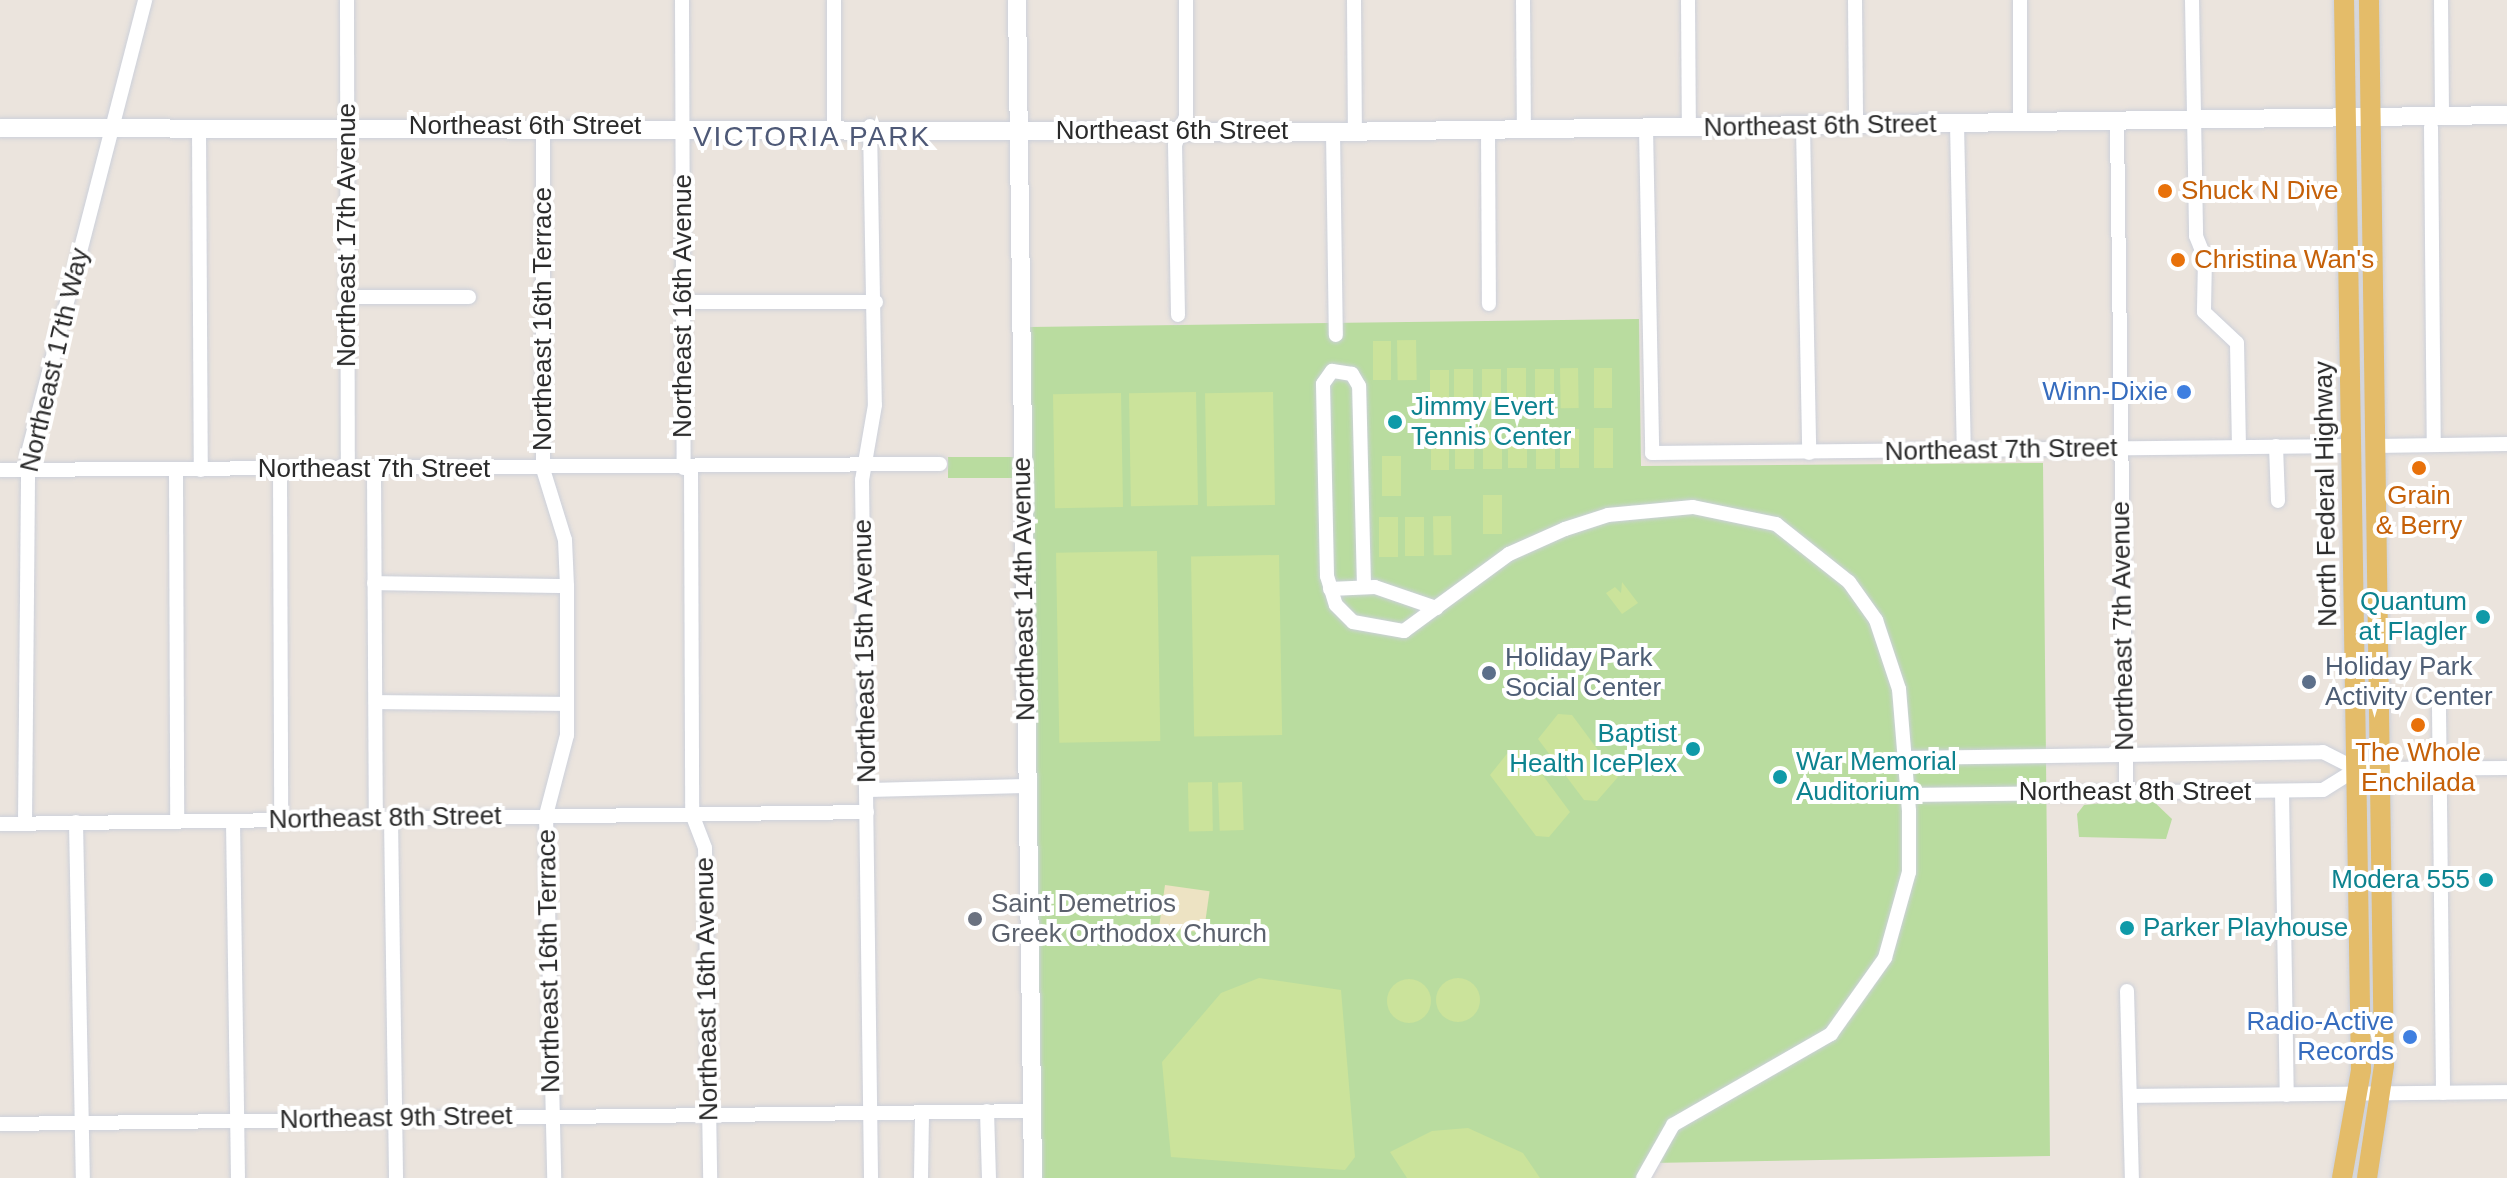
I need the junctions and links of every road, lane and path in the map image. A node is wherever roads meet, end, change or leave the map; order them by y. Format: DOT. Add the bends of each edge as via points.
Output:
graph roads {
  1 [pos="145,0"];
  2 [pos="347,0"];
  3 [pos="682,0"];
  4 [pos="834,0"];
  5 [pos="1017,0"];
  6 [pos="1186,0"];
  7 [pos="1354,0"];
  8 [pos="1523,0"];
  9 [pos="1688,0"];
  10 [pos="1855,0"];
  11 [pos="2020,0"];
  12 [pos="2192,0"];
  13 [pos="2344,0"];
  14 [pos="2369,0"];
  15 [pos="2441,0"];
  16 [pos="2507,115"];
  17 [pos="2436,121"];
  18 [pos="2345,122"];
  19 [pos="2370,122"];
  20 [pos="1957,124"];
  21 [pos="2020,124"];
  22 [pos="2194,124"];
  23 [pos="543,125"];
  24 [pos="682,125"];
  25 [pos="834,125"];
  26 [pos="2117,125"];
  27 [pos="870,126"];
  28 [pos="1856,126"];
  29 [pos="2507,126"];
  30 [pos="113,127"];
  31 [pos="199,127"];
  32 [pos="346,127"];
  33 [pos="1803,127"];
  34 [pos="0,128"];
  35 [pos="1646,128"];
  36 [pos="1689,128"];
  37 [pos="1019,130"];
  38 [pos="1488,130"];
  39 [pos="1524,130"];
  40 [pos="1181,131"];
  41 [pos="1355,131"];
  42 [pos="1333,132"];
  43 [pos="346,297"];
  44 [pos="469,297"];
  45 [pos="682,302"];
  46 [pos="876,302"];
  47 [pos="1489,304"];
  48 [pos="1178,315"];
  49 [pos="1336,335"];
  50 [pos="2350,414"];
  51 [pos="2507,444"];
  52 [pos="2434,445"];
  53 [pos="2239,446"];
  54 [pos="2276,446"];
  55 [pos="2351,446"];
  56 [pos="2375,446"];
  57 [pos="2120,447"];
  58 [pos="1964,452"];
  59 [pos="1809,453"];
  60 [pos="940,464"];
  61 [pos="866,466"];
  62 [pos="688,468"];
  63 [pos="543,469"];
  64 [pos="0,470"];
  65 [pos="25,470"];
  66 [pos="176,470"];
  67 [pos="201,470"];
  68 [pos="280,470"];
  69 [pos="348,470"];
  70 [pos="374,470"];
  71 [pos="2376,488"];
  72 [pos="2278,501"];
  73 [pos="374,583"];
  74 [pos="567,586"];
  75 [pos="1364,586"];
  76 [pos="1330,589"];
  77 [pos="1412,599"];
  78 [pos="1436,608"];
  79 [pos="1410,628"];
  80 [pos="376,702"];
  81 [pos="567,704"];
  82 [pos="2439,707"];
  83 [pos="2126,753"];
  84 [pos="1903,758"];
  85 [pos="2380,768"];
  86 [pos="2507,768"];
  87 [pos="2356,769"];
  88 [pos="2440,769"];
  89 [pos="1028,786"];
  90 [pos="866,790"];
  91 [pos="2126,791"];
  92 [pos="2282,791"];
  93 [pos="1907,795"];
  94 [pos="867,812"];
  95 [pos="692,814"];
  96 [pos="546,815"];
  97 [pos="384,818"];
  98 [pos="177,821"];
  99 [pos="233,821"];
  100 [pos="281,821"];
  101 [pos="76,822"];
  102 [pos="25,823"];
  103 [pos="0,824"];
  104 [pos="2127,991"];
  105 [pos="2507,1092"];
  106 [pos="2443,1093"];
  107 [pos="2360,1094"];
  108 [pos="2383,1094"];
  109 [pos="2287,1095"];
  110 [pos="2131,1096"];
  111 [pos="987,1111"];
  112 [pos="1032,1111"];
  113 [pos="922,1113"];
  114 [pos="710,1114"];
  115 [pos="870,1114"];
  116 [pos="553,1116"];
  117 [pos="396,1118"];
  118 [pos="238,1120"];
  119 [pos="82,1123"];
  120 [pos="0,1124"];
  121 [pos="83,1178"];
  122 [pos="238,1178"];
  123 [pos="396,1178"];
  124 [pos="554,1178"];
  125 [pos="710,1178"];
  126 [pos="871,1178"];
  127 [pos="921,1178"];
  128 [pos="989,1178"];
  129 [pos="1033,1178"];
  130 [pos="1643,1178"];
  131 [pos="2132,1178"];
  132 [pos="2342,1178"];
  133 [pos="2367,1178"];
  1 -- 30 [label="street, Northeast 17th Way"];
  2 -- 32 [label="street, Northeast 17th Avenue"];
  3 -- 24 [label="street, Northeast 16th Avenue"];
  4 -- 25 [label="street"];
  5 -- 37 [label="street, Northeast 14th Avenue"];
  6 -- 40 [label="street"];
  7 -- 41 [label="street"];
  8 -- 39 [label="street"];
  9 -- 36 [label="street"];
  10 -- 28 [label="street"];
  11 -- 21 [label="street"];
  12 -- 22 [label="street"];
  13 -- 18 [label="main road, North Federal Highway"];
  14 -- 19 [label="main road, North Federal Highway"];
  15 -- 17 [label="street"];
  16 -- 17 [label="street, Northeast 6th Street"];
  17 -- 19 [label="street, Northeast 6th Street"];
  17 -- 29 [label="street, Northeast 6th Street"];
  17 -- 52 [label="street"];
  18 -- 19 [label="street, Northeast 6th Street"];
  18 -- 22 [label="street, Northeast 6th Street"];
  18 -- 50 [label="main road, North Federal Highway"];
  19 -- 56 [label="main road, North Federal Highway"];
  20 -- 21 [label="street, Northeast 6th Street"];
  20 -- 28 [label="street, Northeast 6th Street"];
  20 -- 58 [label="street"];
  21 -- 26 [label="street, Northeast 6th Street"];
  22 -- 26 [label="street, Northeast 6th Street"];
  22 -- 53 [label="street" via="2204,312 2237,343"];
  23 -- 24 [label="street, Northeast 6th Street"];
  23 -- 32 [label="street, Northeast 6th Street"];
  23 -- 63 [label="street, Northeast 16th Terrace"];
  24 -- 25 [label="street, Northeast 6th Street"];
  24 -- 45 [label="street, Northeast 16th Avenue"];
  25 -- 27 [label="street, Northeast 6th Street"];
  26 -- 57 [label="street, Northeast 7th Avenue"];
  27 -- 37 [label="street, Northeast 6th Street"];
  27 -- 46 [label="street, Northeast 15th Avenue"];
  28 -- 33 [label="street, Northeast 6th Street"];
  30 -- 31 [label="street, Northeast 6th Street"];
  30 -- 34 [label="street, Northeast 6th Street"];
  30 -- 65 [label="street, Northeast 17th Way"];
  31 -- 32 [label="street, Northeast 6th Street"];
  31 -- 67 [label="street"];
  32 -- 43 [label="street, Northeast 17th Avenue"];
  33 -- 36 [label="street, Northeast 6th Street"];
  33 -- 59 [label="street"];
  35 -- 36 [label="street, Northeast 6th Street"];
  35 -- 39 [label="street, Northeast 6th Street"];
  35 -- 59 [label="street, Northeast 7th Street" via="1652,453"];
  37 -- 40 [label="street, Northeast 6th Street"];
  37 -- 89 [label="street, Northeast 14th Avenue"];
  38 -- 39 [label="street, Northeast 6th Street"];
  38 -- 41 [label="street, Northeast 6th Street"];
  38 -- 47 [label="street"];
  40 -- 42 [label="street, Northeast 6th Street"];
  40 -- 48 [label="street" via="1175,145"];
  41 -- 42 [label="street, Northeast 6th Street"];
  42 -- 49 [label="street"];
  43 -- 44 [label="street"];
  43 -- 69 [label="street, Northeast 17th Avenue"];
  45 -- 46 [label="street"];
  45 -- 62 [label="street, Northeast 16th Avenue"];
  46 -- 61 [label="street, Northeast 15th Avenue"];
  50 -- 55 [label="main road, North Federal Highway"];
  50 -- 56 [label="main road"];
  51 -- 52 [label="street"];
  52 -- 56 [label="street"];
  53 -- 54 [label="street, Northeast 7th Street"];
  53 -- 57 [label="street, Northeast 7th Street"];
  54 -- 55 [label="street, Northeast 7th Street"];
  54 -- 72 [label="street"];
  55 -- 71 [label="main road"];
  55 -- 87 [label="main road, North Federal Highway"];
  56 -- 71 [label="main road, North Federal Highway"];
  57 -- 58 [label="street, Northeast 7th Street"];
  57 -- 83 [label="street, Northeast 7th Avenue"];
  58 -- 59 [label="street, Northeast 7th Street"];
  60 -- 61 [label="street, Northeast 7th Street"];
  61 -- 62 [label="street, Northeast 7th Street"];
  61 -- 90 [label="street, Northeast 15th Avenue"];
  62 -- 63 [label="street, Northeast 7th Street"];
  62 -- 95 [label="street, Northeast 16th Avenue"];
  63 -- 70 [label="street, Northeast 7th Street"];
  63 -- 74 [label="street, Northeast 16th Terrace" via="565,540"];
  64 -- 65 [label="street, Northeast 7th Street"];
  65 -- 66 [label="street, Northeast 7th Street"];
  65 -- 102 [label="street, Northeast 17th Way"];
  66 -- 67 [label="street, Northeast 7th Street"];
  66 -- 98 [label="street"];
  67 -- 68 [label="street, Northeast 7th Street"];
  68 -- 69 [label="street, Northeast 7th Street"];
  68 -- 100 [label="street"];
  69 -- 70 [label="street, Northeast 7th Street"];
  70 -- 73 [label="street"];
  71 -- 85 [label="main road, North Federal Highway"];
  73 -- 74 [label="street"];
  73 -- 80 [label="street"];
  74 -- 81 [label="street, Northeast 16th Terrace"];
  75 -- 76 [label="street"];
  75 -- 76 [label="street" via="1359,386 1352,374 1332,371 1323,384"];
  75 -- 77 [label="street"];
  76 -- 79 [label="street" via="1353,622"];
  77 -- 78 [label="street"];
  77 -- 79 [label="street"];
  78 -- 79 [label="street"];
  78 -- 84 [label="street" via="1509,554 1608,515 1693,507 1776,524 1849,582 1876,620 1897,676"];
  80 -- 81 [label="street"];
  80 -- 97 [label="street"];
  81 -- 96 [label="street, Northeast 16th Terrace" via="567,735"];
  82 -- 88 [label="street"];
  83 -- 84 [label="street, Northeast 8th Street"];
  83 -- 87 [label="street, Northeast 8th Street" via="2323,752"];
  83 -- 91 [label="street, Northeast 7th Avenue"];
  84 -- 93 [label="street"];
  85 -- 87 [label="street, Northeast 8th Street"];
  85 -- 88 [label="street, Northeast 8th Street"];
  85 -- 108 [label="main road, North Federal Highway"];
  86 -- 88 [label="street, Northeast 8th Street"];
  87 -- 92 [label="street, Northeast 8th Street" via="2323,790"];
  87 -- 107 [label="main road, North Federal Highway"];
  88 -- 106 [label="street"];
  89 -- 90 [label="street"];
  89 -- 112 [label="street, Northeast 14th Avenue"];
  90 -- 94 [label="street, Northeast 15th Avenue"];
  91 -- 92 [label="street, Northeast 8th Street"];
  91 -- 93 [label="street, Northeast 8th Street"];
  92 -- 109 [label="street"];
  93 -- 130 [label="street" via="1901,911 1866,992 1831,1034 1787,1065 1723,1091 1673,1125"];
  94 -- 95 [label="street, Northeast 8th Street"];
  94 -- 115 [label="street, Northeast 15th Avenue"];
  95 -- 96 [label="street, Northeast 8th Street"];
  95 -- 114 [label="street, Northeast 16th Avenue" via="705,848"];
  96 -- 97 [label="street, Northeast 8th Street"];
  96 -- 116 [label="street, Northeast 16th Terrace"];
  97 -- 100 [label="street, Northeast 8th Street"];
  97 -- 117 [label="street"];
  98 -- 99 [label="street, Northeast 8th Street"];
  98 -- 101 [label="street, Northeast 8th Street"];
  99 -- 100 [label="street, Northeast 8th Street"];
  99 -- 118 [label="street"];
  101 -- 102 [label="street, Northeast 8th Street"];
  101 -- 119 [label="street"];
  102 -- 103 [label="street, Northeast 8th Street"];
  104 -- 110 [label="street"];
  105 -- 106 [label="street"];
  106 -- 108 [label="street"];
  107 -- 108 [label="street"];
  107 -- 109 [label="street"];
  107 -- 132 [label="main road, North Federal Highway"];
  108 -- 133 [label="main road, North Federal Highway"];
  109 -- 110 [label="street"];
  110 -- 131 [label="street"];
  111 -- 112 [label="street, Northeast 9th Street"];
  111 -- 113 [label="street, Northeast 9th Street"];
  111 -- 128 [label="street"];
  112 -- 129 [label="street, Northeast 14th Avenue"];
  113 -- 115 [label="street, Northeast 9th Street"];
  113 -- 127 [label="street"];
  114 -- 115 [label="street, Northeast 9th Street"];
  114 -- 116 [label="street, Northeast 9th Street"];
  114 -- 125 [label="street, Northeast 16th Avenue"];
  115 -- 126 [label="street, Northeast 15th Avenue"];
  116 -- 117 [label="street, Northeast 9th Street"];
  116 -- 124 [label="street, Northeast 16th Terrace"];
  117 -- 118 [label="street, Northeast 9th Street"];
  117 -- 123 [label="street"];
  118 -- 119 [label="street, Northeast 9th Street"];
  118 -- 122 [label="street"];
  119 -- 120 [label="street, Northeast 9th Street"];
  119 -- 121 [label="street"];
}
